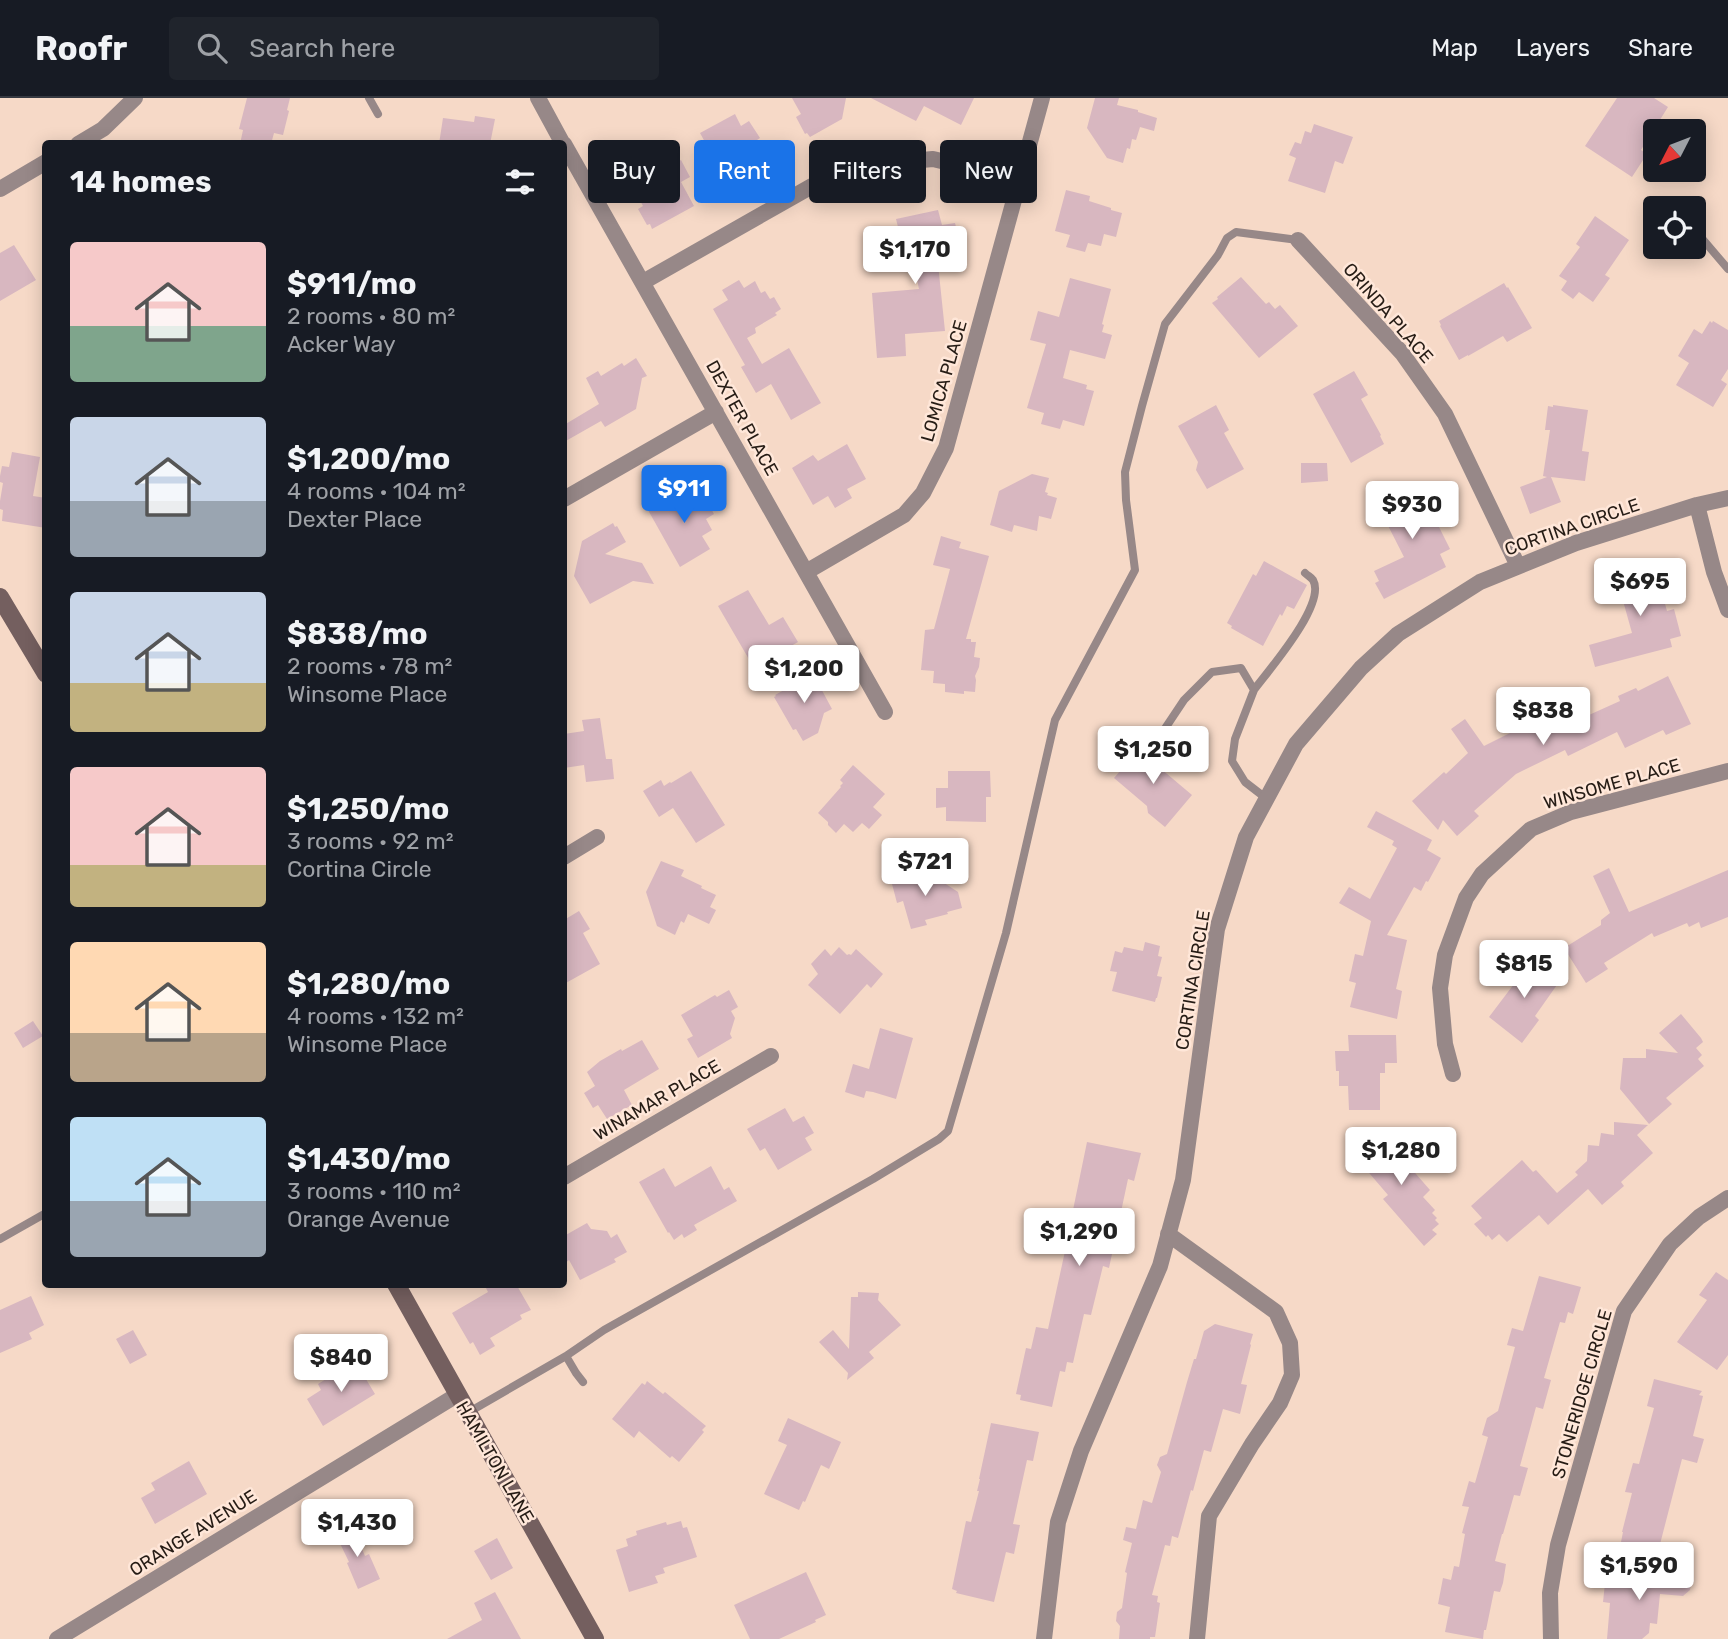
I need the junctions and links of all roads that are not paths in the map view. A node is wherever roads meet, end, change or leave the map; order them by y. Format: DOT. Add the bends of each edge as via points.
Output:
graph roads {
  1 [pos="135,98"];
  2 [pos="369,98"];
  3 [pos="538,98"];
  4 [pos="1042,98"];
  5 [pos="378,114"];
  6 [pos="85,140"];
  7 [pos="559,140"];
  8 [pos="1031,140"];
  9 [pos="567,154"];
  10 [pos="940,161"];
  11 [pos="42,164"];
  12 [pos="0,189"];
  13 [pos="1015,203"];
  14 [pos="1298,240"];
  15 [pos="1706,243"];
  16 [pos="1728,269"];
  17 [pos="643,282"];
  18 [pos="716,412"];
  19 [pos="567,497"];
  20 [pos="1728,498"];
  21 [pos="1697,505"];
  22 [pos="1518,566"];
  23 [pos="806,572"];
  24 [pos="1305,573"];
  25 [pos="0,597"];
  26 [pos="1728,610"];
  27 [pos="42,667"];
  28 [pos="1254,690"];
  29 [pos="886,712"];
  30 [pos="1162,733"];
  31 [pos="1728,771"];
  32 [pos="1267,799"];
  33 [pos="597,837"];
  34 [pos="567,855"];
  35 [pos="771,1056"];
  36 [pos="1453,1074"];
  37 [pos="567,1175"];
  38 [pos="1728,1198"];
  39 [pos="42,1215"];
  40 [pos="1168,1234"];
  41 [pos="0,1239"];
  42 [pos="398,1288"];
  43 [pos="566,1356"];
  44 [pos="583,1382"];
  45 [pos="457,1395"];
  46 [pos="467,1413"];
  47 [pos="57,1639"];
  48 [pos="595,1639"];
  49 [pos="1044,1639"];
  50 [pos="1197,1639"];
  51 [pos="1551,1639"];
  1 -- 6 [label="street"];
  2 -- 5 [label="lane"];
  3 -- 7 [label="street, DEXTER PLACE"];
  4 -- 8 [label="street, LOMICA PLACE"];
  9 -- 17 [label="street, DEXTER PLACE"];
  10 -- 17 [label="street" via="854,166"];
  11 -- 12 [label="street"];
  13 -- 23 [label="street, LOMICA PLACE" via="946,448 923,493 904,515"];
  14 -- 22 [label="street, ORINDA PLACE" via="1402,353 1445,414"];
  14 -- 43 [label="lane" via="1236,232 1165,324 1125,472 1135,570 1055,720 1006,933 948,1130 873,1179 604,1330"];
  15 -- 16 [label="lane"];
  17 -- 18 [label="street, DEXTER PLACE"];
  18 -- 19 [label="street"];
  18 -- 23 [label="street, DEXTER PLACE"];
  20 -- 21 [label="street, CORTINA CIRCLE"];
  21 -- 22 [label="street, CORTINA CIRCLE"];
  21 -- 26 [label="street"];
  22 -- 32 [label="street, CORTINA CIRCLE" via="1480,582 1398,634 1361,668 1296,744"];
  23 -- 29 [label="street, DEXTER PLACE"];
  24 -- 28 [label="lane" via="1313,580 1315,592 1304,621"];
  25 -- 27 [label="street"];
  28 -- 30 [label="lane" via="1241,668 1212,672 1184,700"];
  28 -- 32 [label="lane" via="1235,739 1232,761 1245,782"];
  31 -- 36 [label="street, WINSOME PLACE" via="1571,812 1531,829 1482,874 1466,898 1445,955 1440,988"];
  32 -- 40 [label="street, CORTINA CIRCLE" via="1246,837 1217,929 1183,1180"];
  33 -- 34 [label="street"];
  35 -- 37 [label="street, WINAMAR PLACE"];
  38 -- 51 [label="street, STONERIDGE CIRCLE" via="1671,1244 1624,1311 1558,1545 1549,1593"];
  39 -- 41 [label="lane"];
  40 -- 49 [label="street, CORTINA CIRCLE" via="1160,1266 1081,1451 1059,1522"];
  40 -- 50 [label="street" via="1276,1312 1290,1343 1292,1374 1280,1403 1209,1516"];
  42 -- 45 [label="street, HAMILTON LANE"];
  43 -- 44 [label="lane"];
  43 -- 46 [label="lane"];
  45 -- 46 [label="street, HAMILTON LANE"];
  45 -- 47 [label="street, ORANGE AVENUE"];
  46 -- 48 [label="street, HAMILTON LANE"];
}
